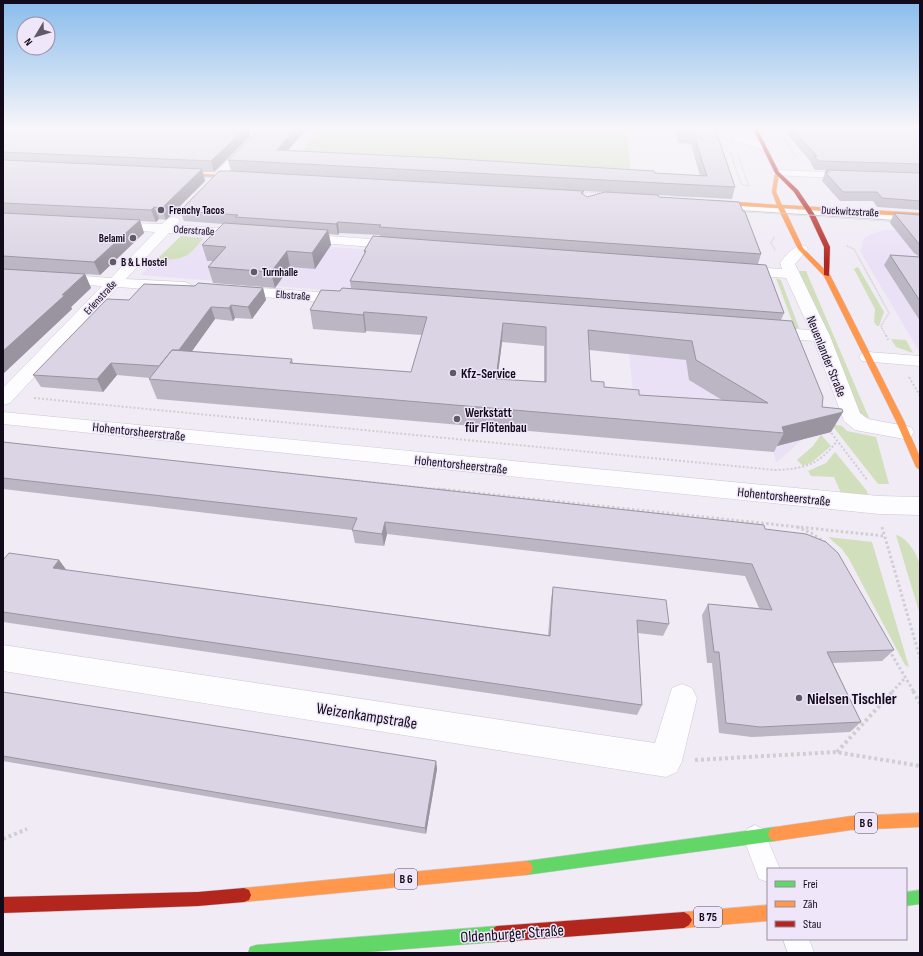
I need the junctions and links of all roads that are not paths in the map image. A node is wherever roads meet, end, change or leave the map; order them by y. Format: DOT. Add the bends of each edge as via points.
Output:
graph roads {
  1 [pos="222,173"];
  2 [pos="777,173"];
  3 [pos="162,174"];
  4 [pos="218,177"];
  5 [pos="866,177"];
  6 [pos="252,179"];
  7 [pos="702,202"];
  8 [pos="191,204"];
  9 [pos="783,212"];
  10 [pos="713,213"];
  11 [pos="811,214"];
  12 [pos="920,214"];
  13 [pos="180,215"];
  14 [pos="920,220"];
  15 [pos="96,224"];
  16 [pos="920,226"];
  17 [pos="166,228"];
  18 [pos="256,234"];
  19 [pos="288,237"];
  20 [pos="415,246"];
  21 [pos="801,249"];
  22 [pos="724,269"];
  23 [pos="792,274"];
  24 [pos="3,275"];
  25 [pos="826,275"];
  26 [pos="114,282"];
  27 [pos="199,288"];
  28 [pos="222,290"];
  29 [pos="365,301"];
  30 [pos="754,331"];
  31 [pos="821,336"];
  32 [pos="868,357"];
  33 [pos="920,361"];
  34 [pos="5,397"];
  35 [pos="3,418"];
  36 [pos="904,432"];
  37 [pos="920,467"];
  38 [pos="920,506"];
  39 [pos="3,658"];
  40 [pos="682,698"];
  41 [pos="920,820"];
  42 [pos="755,837"];
  43 [pos="767,868"];
  44 [pos="920,897"];
  45 [pos="907,899"];
  46 [pos="3,905"];
  47 [pos="767,913"];
  48 [pos="796,940"];
  49 [pos="256,953"];
  50 [pos="801,953"];
  1 -- 4 [label="street"];
  2 -- 5 [label="street"];
  2 -- 9 [label="main road" via="774,192"];
  2 -- 11 [label="main road" via="796,191"];
  3 -- 4 [label="main road"];
  4 -- 6 [label="main road" via="230,180"];
  4 -- 8 [label="street"];
  7 -- 9 [label="main road"];
  9 -- 10 [label="main road"];
  9 -- 11 [label="main road, Duckwitzstraße"];
  9 -- 11 [label="main road"];
  9 -- 21 [label="main road"];
  11 -- 12 [label="main road, Duckwitzstraße"];
  11 -- 14 [label="lane"];
  11 -- 16 [label="main road, Duckwitzstraße"];
  11 -- 25 [label="main road" via="827,247"];
  13 -- 17 [label="street, Erlenstraße"];
  15 -- 17 [label="street, Oderstraße"];
  17 -- 18 [label="street, Oderstraße"];
  17 -- 26 [label="street, Erlenstraße"];
  19 -- 20 [label="street"];
  21 -- 23 [label="street, Neuenlander Straße" via="787,263"];
  21 -- 25 [label="main road"];
  22 -- 23 [label="street"];
  23 -- 31 [label="street, Neuenlander Straße"];
  24 -- 26 [label="street"];
  25 -- 32 [label="main road"];
  26 -- 27 [label="street"];
  26 -- 34 [label="street, Erlenstraße"];
  28 -- 29 [label="street, Elbstraße"];
  30 -- 31 [label="street"];
  31 -- 36 [label="street, Neuenlander Straße" via="851,416 862,425"];
  32 -- 33 [label="street"];
  32 -- 36 [label="main road"];
  35 -- 38 [label="street, Hohentorsheerstraße" via="879,506"];
  36 -- 37 [label="main road"];
  39 -- 40 [label="street, Weizenkampstraße" via="666,761"];
  41 -- 42 [label="main road, B 6" via="851,823"];
  42 -- 43 [label="lane"];
  42 -- 46 [label="main road, B 6" via="555,865 198,899"];
  44 -- 45 [label="main road"];
  47 -- 49 [label="main road, Oldenburger Straße / B 75"];
  48 -- 50 [label="lane"];
}
